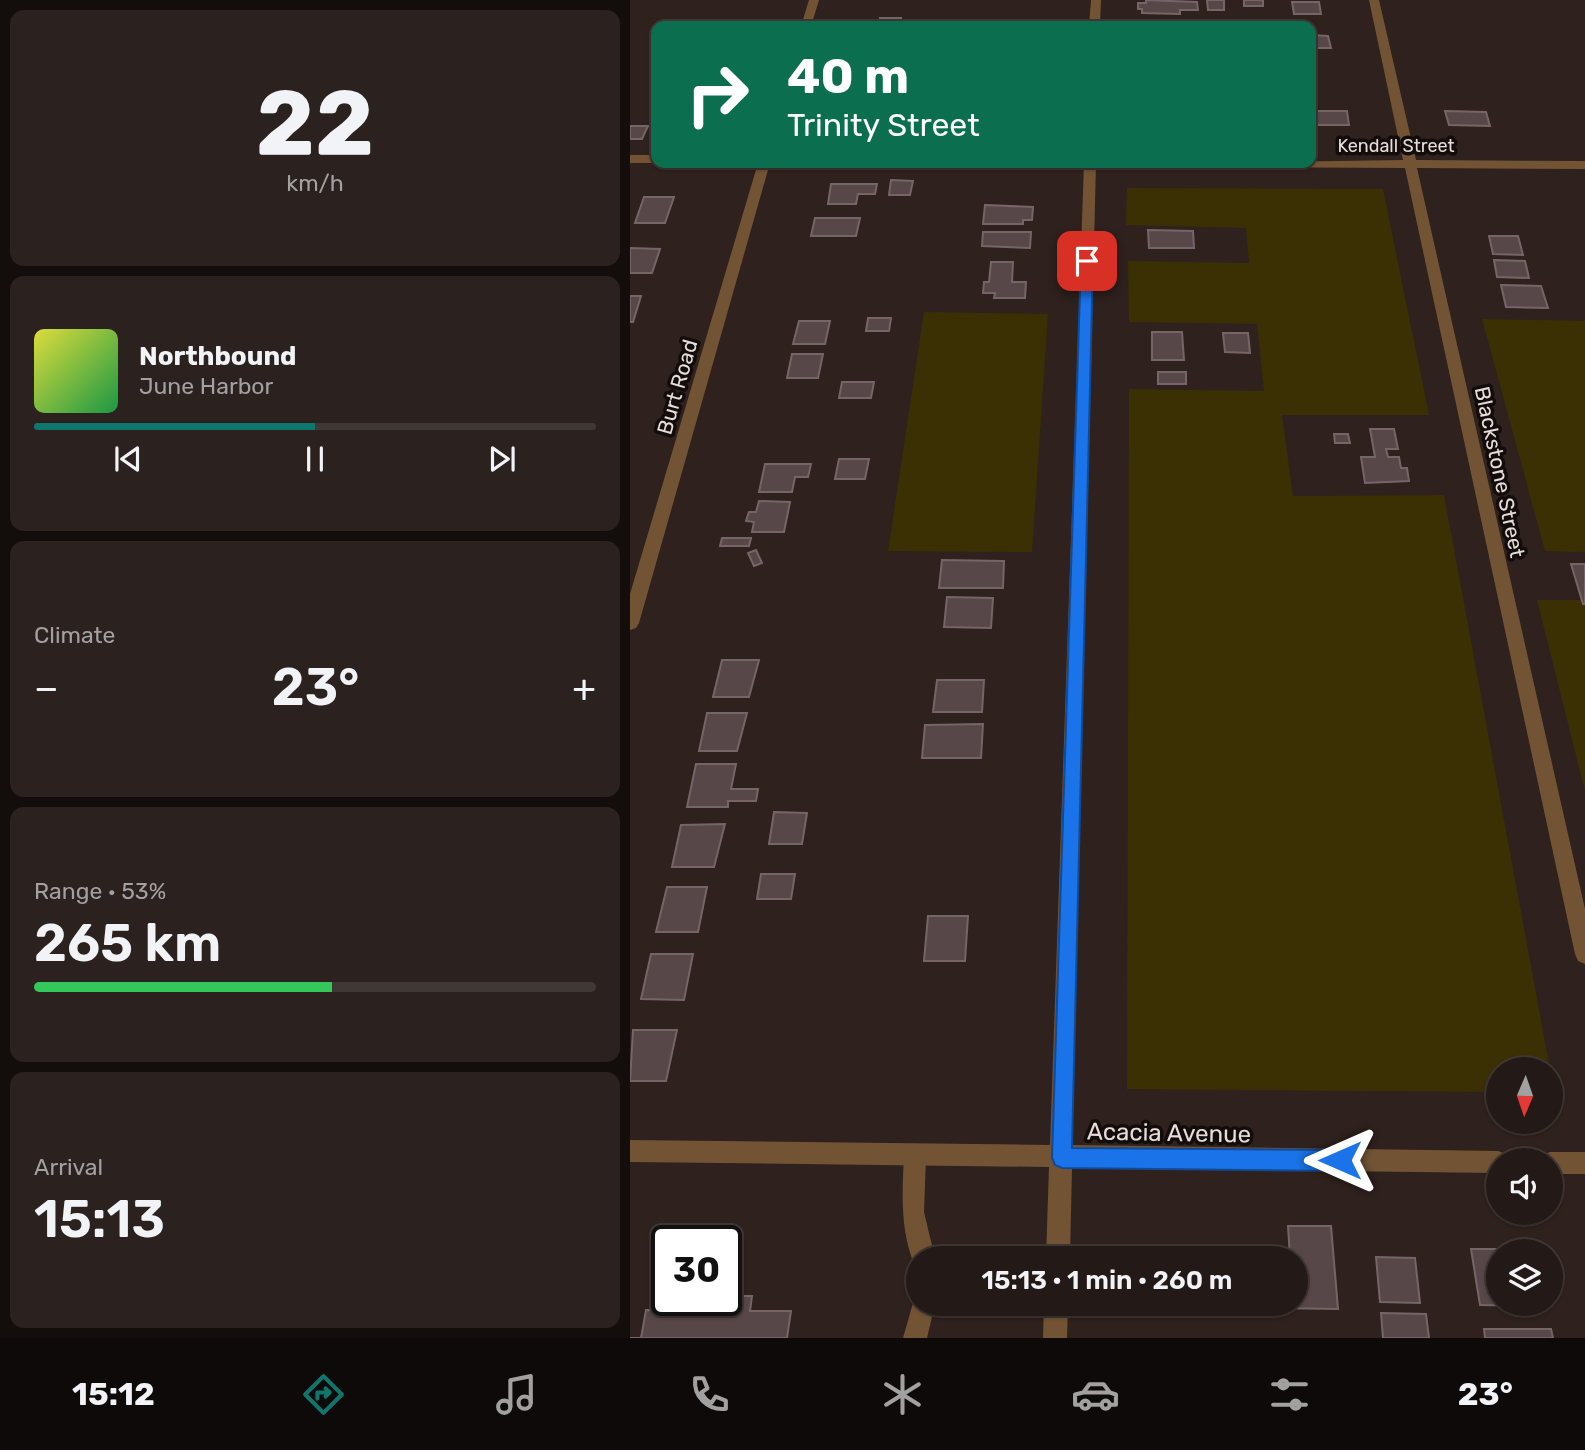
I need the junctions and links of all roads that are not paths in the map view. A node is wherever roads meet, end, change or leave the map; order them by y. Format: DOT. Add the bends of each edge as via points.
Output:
graph roads {
  1 [pos="814,0"];
  2 [pos="1096,0"];
  3 [pos="1374,0"];
  4 [pos="808,21"];
  5 [pos="1095,21"];
  6 [pos="630,159"];
  7 [pos="651,159"];
  8 [pos="1316,164"];
  9 [pos="1410,164"];
  10 [pos="1585,165"];
  11 [pos="763,168"];
  12 [pos="1090,168"];
  13 [pos="630,623"];
  14 [pos="1585,954"];
  15 [pos="630,1151"];
  16 [pos="915,1156"];
  17 [pos="1062,1158"];
  18 [pos="1486,1162"];
  19 [pos="1563,1163"];
  20 [pos="1585,1163"];
  21 [pos="920,1246"];
  22 [pos="1058,1246"];
  23 [pos="920,1316"];
  24 [pos="1056,1316"];
  25 [pos="915,1338"];
  26 [pos="1055,1338"];
  1 -- 4 [label="street"];
  2 -- 5 [label="street"];
  3 -- 9 [label="street, Blackstone Street"];
  6 -- 7 [label="street"];
  8 -- 9 [label="street, Kendall Street"];
  9 -- 10 [label="street, Kendall Street"];
  9 -- 14 [label="street, Blackstone Street"];
  11 -- 13 [label="street, Burt Road"];
  12 -- 17 [label="street"];
  15 -- 16 [label="street, Acacia Avenue"];
  16 -- 17 [label="street, Acacia Avenue"];
  16 -- 21 [label="street" via="913,1212"];
  17 -- 18 [label="street, Acacia Avenue"];
  17 -- 22 [label="street"];
  19 -- 20 [label="street"];
  23 -- 25 [label="street"];
  24 -- 26 [label="street"];
}
